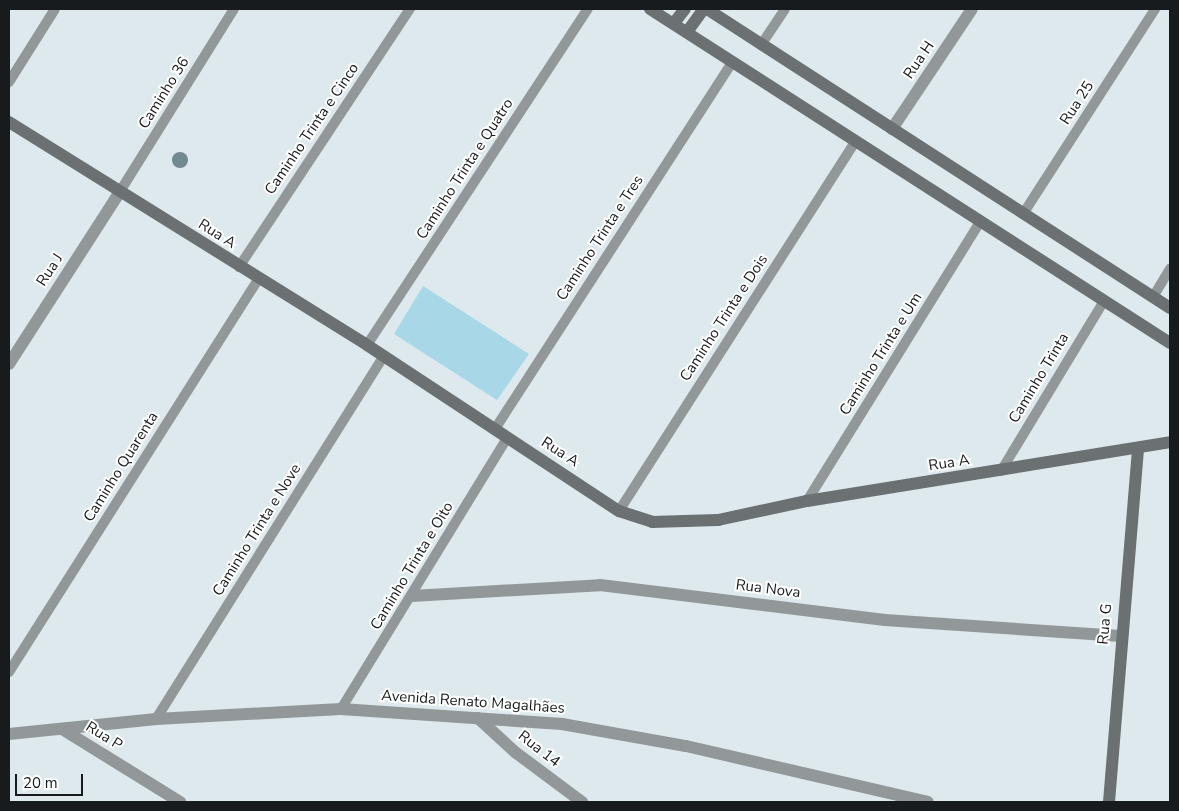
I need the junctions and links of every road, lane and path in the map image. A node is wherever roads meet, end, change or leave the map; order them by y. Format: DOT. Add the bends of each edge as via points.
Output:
graph roads {
  1 [pos="55,9"];
  2 [pos="234,9"];
  3 [pos="410,9"];
  4 [pos="588,9"];
  5 [pos="650,9"];
  6 [pos="684,9"];
  7 [pos="705,9"];
  8 [pos="785,9"];
  9 [pos="972,9"];
  10 [pos="1155,9"];
  11 [pos="674,23"];
  12 [pos="687,32"];
  13 [pos="761,45"];
  14 [pos="732,62"];
  15 [pos="9,82"];
  16 [pos="9,122"];
  17 [pos="892,129"];
  18 [pos="855,142"];
  19 [pos="119,192"];
  20 [pos="1023,214"];
  21 [pos="980,222"];
  22 [pos="239,266"];
  23 [pos="1170,269"];
  24 [pos="258,279"];
  25 [pos="1153,297"];
  26 [pos="1104,301"];
  27 [pos="1170,308"];
  28 [pos="1170,343"];
  29 [pos="366,345"];
  30 [pos="384,356"];
  31 [pos="9,364"];
  32 [pos="495,429"];
  33 [pos="508,437"];
  34 [pos="1170,442"];
  35 [pos="1138,448"];
  36 [pos="1000,471"];
  37 [pos="807,502"];
  38 [pos="619,511"];
  39 [pos="412,596"];
  40 [pos="1120,636"];
  41 [pos="9,672"];
  42 [pos="341,709"];
  43 [pos="478,718"];
  44 [pos="156,719"];
  45 [pos="62,728"];
  46 [pos="9,734"];
  47 [pos="180,802"];
  48 [pos="582,802"];
  49 [pos="928,802"];
  50 [pos="1109,802"];
  1 -- 15 [label="lane"];
  2 -- 19 [label="lane, Caminho 36"];
  3 -- 22 [label="lane, Caminho Trinta e Cinco"];
  4 -- 29 [label="lane, Caminho Trinta e Quatro"];
  5 -- 11 [label="street"];
  6 -- 11 [label="street"];
  7 -- 12 [label="street"];
  7 -- 13 [label="street"];
  8 -- 13 [label="lane"];
  9 -- 17 [label="street, Rua H"];
  10 -- 20 [label="lane, Rua 25"];
  11 -- 12 [label="street"];
  12 -- 14 [label="street"];
  13 -- 17 [label="street"];
  14 -- 18 [label="street"];
  14 -- 32 [label="lane, Caminho Trinta e Tres"];
  16 -- 19 [label="street, Rua A"];
  17 -- 20 [label="street"];
  18 -- 21 [label="street"];
  18 -- 38 [label="lane, Caminho Trinta e Dois"];
  19 -- 22 [label="street, Rua A"];
  19 -- 31 [label="street, Rua J"];
  20 -- 25 [label="street"];
  21 -- 26 [label="street"];
  21 -- 37 [label="lane, Caminho Trinta e Um"];
  22 -- 24 [label="street, Rua A"];
  23 -- 25 [label="lane"];
  24 -- 29 [label="street, Rua A"];
  24 -- 41 [label="lane, Caminho Quarenta"];
  25 -- 27 [label="street"];
  26 -- 28 [label="street"];
  26 -- 36 [label="lane, Caminho Trinta"];
  29 -- 30 [label="street, Rua A"];
  30 -- 32 [label="street, Rua A"];
  30 -- 44 [label="lane, Caminho Trinta e Nove"];
  32 -- 33 [label="street, Rua A"];
  33 -- 38 [label="street, Rua A"];
  33 -- 39 [label="lane, Caminho Trinta e Oito"];
  34 -- 35 [label="street, Rua A"];
  35 -- 36 [label="street, Rua A"];
  35 -- 40 [label="street, Rua G"];
  36 -- 37 [label="street, Rua A"];
  37 -- 38 [label="street, Rua A" via="718,520 689,522 652,522"];
  39 -- 40 [label="street, Rua Nova" via="600,585 885,620"];
  39 -- 42 [label="lane, Caminho Trinta e Oito"];
  40 -- 50 [label="street, Rua G"];
  42 -- 43 [label="street, Avenida Renato Magalhães"];
  42 -- 44 [label="street, Avenida Renato Magalhães"];
  43 -- 48 [label="street, Rua 14" via="515,752"];
  43 -- 49 [label="street, Avenida Renato Magalhães" via="614,732"];
  44 -- 45 [label="street, Avenida Renato Magalhães"];
  45 -- 46 [label="street, Avenida Renato Magalhães"];
  45 -- 47 [label="street, Rua P"];
}
